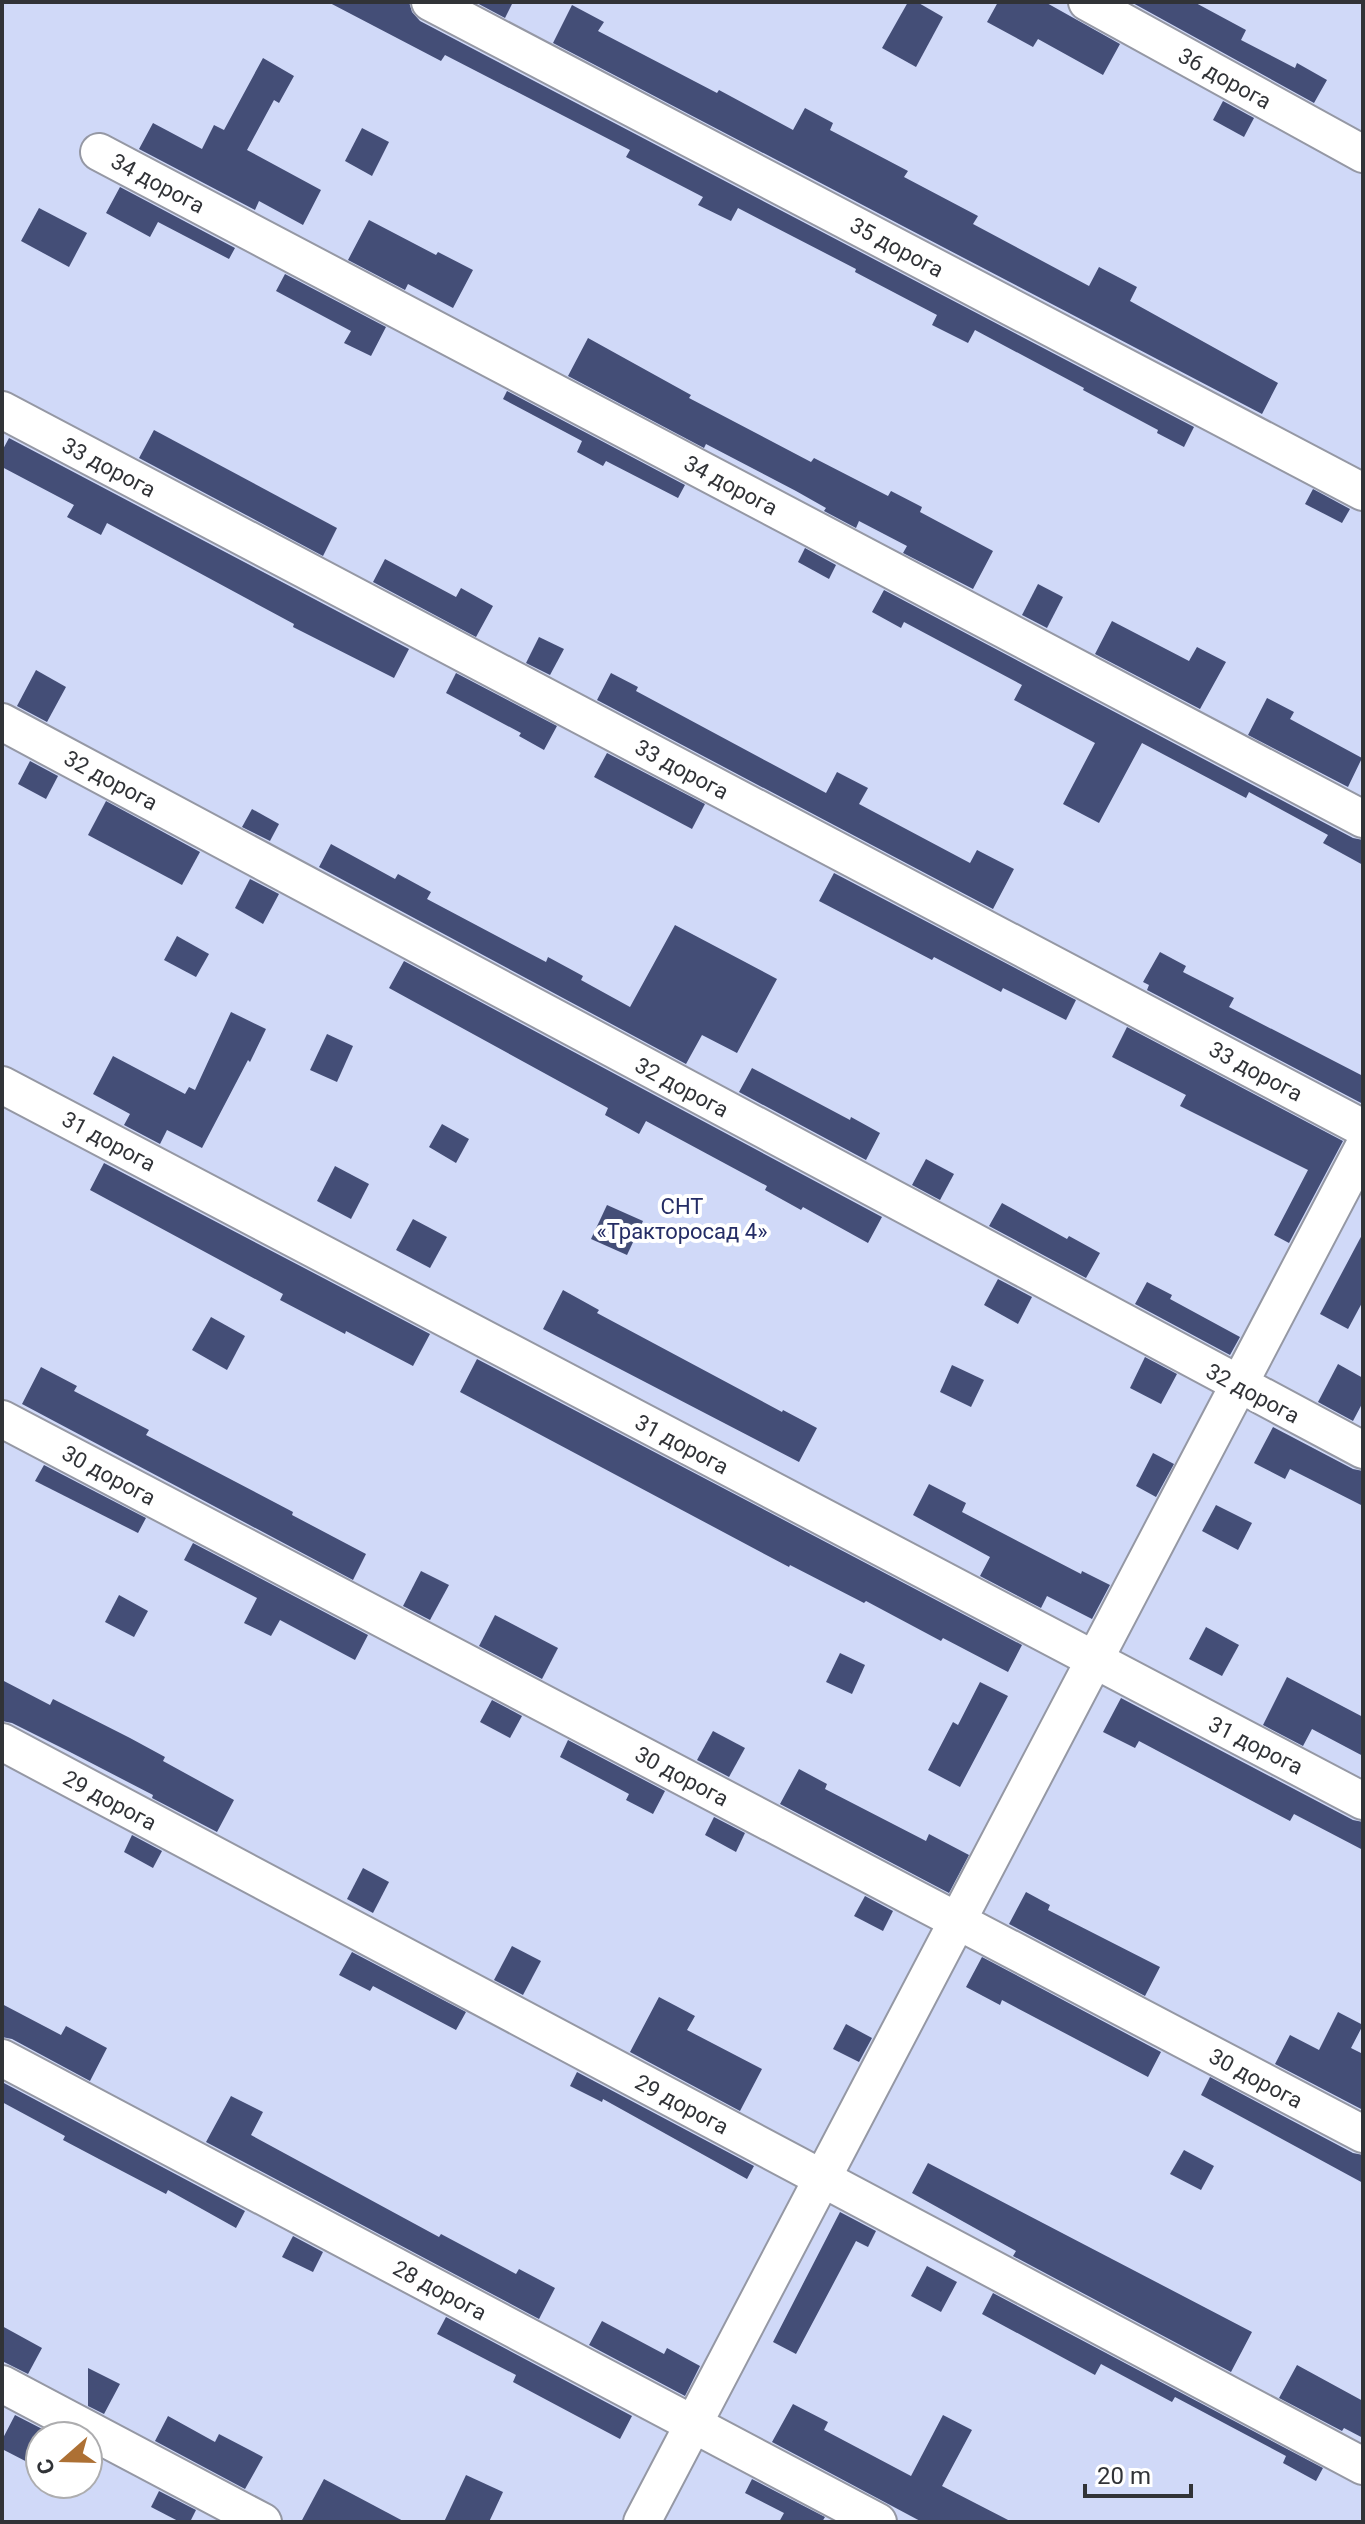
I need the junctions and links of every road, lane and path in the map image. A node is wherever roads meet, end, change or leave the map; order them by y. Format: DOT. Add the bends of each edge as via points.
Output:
graph roads {
  1 [pos="430,2"];
  2 [pos="1087,2"];
  3 [pos="99,152"];
  4 [pos="1363,154"];
  5 [pos="2,410"];
  6 [pos="1363,492"];
  7 [pos="2,722"];
  8 [pos="1363,819"];
  9 [pos="2,1085"];
  10 [pos="1363,1128"];
  11 [pos="1363,1148"];
  12 [pos="1239,1385"];
  13 [pos="2,1419"];
  14 [pos="1363,1450"];
  15 [pos="1094,1661"];
  16 [pos="2,1742"];
  17 [pos="1363,1801"];
  18 [pos="957,1921"];
  19 [pos="2,2058"];
  20 [pos="1363,2134"];
  21 [pos="822,2179"];
  22 [pos="2,2384"];
  23 [pos="693,2424"];
  24 [pos="1363,2466"];
  25 [pos="263,2522"];
  26 [pos="642,2522"];
  27 [pos="878,2522"];
  1 -- 6 [label="street, 35 дорога"];
  2 -- 4 [label="street, 36 дорога"];
  3 -- 8 [label="street, 34 дорога"];
  5 -- 10 [label="street, 33 дорога"];
  7 -- 12 [label="street, 32 дорога"];
  9 -- 15 [label="street, 31 дорога"];
  11 -- 12 [label="street"];
  12 -- 14 [label="street, 32 дорога"];
  12 -- 15 [label="street"];
  13 -- 18 [label="street, 30 дорога"];
  15 -- 17 [label="street, 31 дорога"];
  15 -- 18 [label="street"];
  16 -- 21 [label="street, 29 дорога"];
  18 -- 20 [label="street, 30 дорога"];
  18 -- 21 [label="street"];
  19 -- 23 [label="street, 28 дорога"];
  21 -- 23 [label="street"];
  21 -- 24 [label="street, 29 дорога"];
  22 -- 25 [label="street"];
  23 -- 26 [label="street"];
  23 -- 27 [label="street, 28 дорога"];
}
